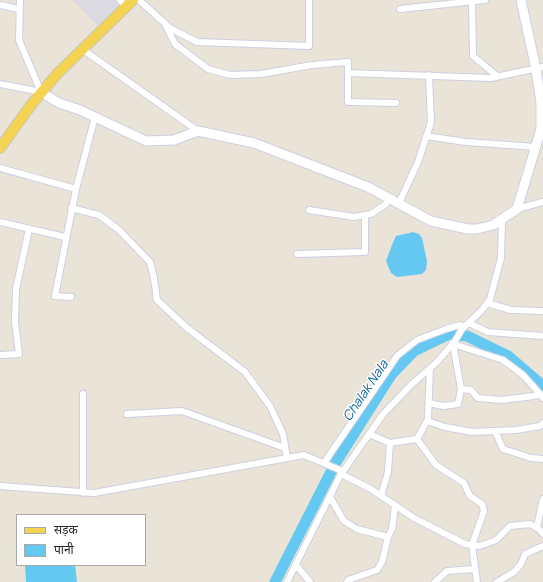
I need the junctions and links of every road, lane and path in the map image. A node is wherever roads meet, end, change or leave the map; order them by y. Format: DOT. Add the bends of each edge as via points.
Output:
graph roads {
  1 [pos="20,0"];
  2 [pos="139,0"];
  3 [pos="309,0"];
  4 [pos="485,0"];
  5 [pos="521,0"];
  6 [pos="126,2"];
  7 [pos="472,2"];
  8 [pos="0,5"];
  9 [pos="20,9"];
  10 [pos="400,9"];
  11 [pos="164,22"];
  12 [pos="82,49"];
  13 [pos="540,68"];
  14 [pos="348,72"];
  15 [pos="429,75"];
  16 [pos="497,76"];
  17 [pos="0,84"];
  18 [pos="41,92"];
  19 [pos="396,103"];
  20 [pos="95,117"];
  21 [pos="542,123"];
  22 [pos="198,131"];
  23 [pos="426,136"];
  24 [pos="1,144"];
  25 [pos="536,147"];
  26 [pos="0,168"];
  27 [pos="76,189"];
  28 [pos="388,197"];
  29 [pos="543,202"];
  30 [pos="399,203"];
  31 [pos="71,208"];
  32 [pos="517,209"];
  33 [pos="309,210"];
  34 [pos="365,215"];
  35 [pos="502,220"];
  36 [pos="0,222"];
  37 [pos="29,229"];
  38 [pos="65,237"];
  39 [pos="296,254"];
  40 [pos="70,297"];
  41 [pos="487,303"];
  42 [pos="543,311"];
  43 [pos="465,326"];
  44 [pos="543,336"];
  45 [pos="454,343"];
  46 [pos="0,355"];
  47 [pos="430,368"];
  48 [pos="461,389"];
  49 [pos="83,394"];
  50 [pos="542,396"];
  51 [pos="429,403"];
  52 [pos="127,414"];
  53 [pos="427,421"];
  54 [pos="543,423"];
  55 [pos="495,431"];
  56 [pos="369,434"];
  57 [pos="417,439"];
  58 [pos="390,443"];
  59 [pos="285,448"];
  60 [pos="287,458"];
  61 [pos="543,459"];
  62 [pos="326,463"];
  63 [pos="341,472"];
  64 [pos="0,486"];
  65 [pos="83,493"];
  66 [pos="381,496"];
  67 [pos="330,497"];
  68 [pos="543,499"];
  69 [pos="395,506"];
  70 [pos="536,528"];
  71 [pos="543,534"];
  72 [pos="388,537"];
  73 [pos="472,545"];
  74 [pos="543,546"];
  75 [pos="296,565"];
  76 [pos="475,569"];
  77 [pos="287,582"];
  78 [pos="310,582"];
  79 [pos="347,582"];
  80 [pos="435,582"];
  81 [pos="477,582"];
  82 [pos="497,582"];
  1 -- 9 [label="street"];
  2 -- 11 [label="street"];
  3 -- 11 [label="street" via="309,46 197,42 170,28"];
  4 -- 7 [label="street"];
  5 -- 13 [label="street"];
  6 -- 12 [label="main road"];
  7 -- 10 [label="street"];
  7 -- 16 [label="street" via="473,56"];
  8 -- 9 [label="street"];
  9 -- 18 [label="street" via="19,40"];
  11 -- 14 [label="street" via="175,44 208,69 230,75 261,74 348,62"];
  12 -- 18 [label="main road"];
  12 -- 22 [label="street"];
  13 -- 16 [label="street"];
  13 -- 21 [label="street"];
  14 -- 15 [label="street"];
  14 -- 19 [label="street" via="348,102"];
  15 -- 16 [label="street"];
  15 -- 23 [label="street" via="430,122"];
  17 -- 18 [label="street"];
  18 -- 20 [label="street" via="59,103"];
  18 -- 24 [label="main road"];
  20 -- 22 [label="street" via="146,141 174,140"];
  20 -- 27 [label="street"];
  21 -- 25 [label="street"];
  22 -- 28 [label="street" via="254,143"];
  23 -- 25 [label="street"];
  23 -- 30 [label="street" via="418,162"];
  25 -- 32 [label="street"];
  26 -- 27 [label="street"];
  27 -- 31 [label="street"];
  28 -- 30 [label="street"];
  28 -- 34 [label="street" via="386,204"];
  29 -- 32 [label="street"];
  30 -- 35 [label="street" via="431,221 468,229 478,229"];
  31 -- 38 [label="street"];
  31 -- 59 [label="street" via="99,215 119,230 150,262 157,300 187,328 245,372 270,406 283,434"];
  32 -- 35 [label="street"];
  33 -- 34 [label="street" via="354,217"];
  34 -- 39 [label="street" via="365,252"];
  35 -- 41 [label="street" via="501,258"];
  36 -- 37 [label="street"];
  37 -- 38 [label="street"];
  37 -- 46 [label="street" via="16,289 15,322 19,354"];
  38 -- 40 [label="street" via="55,296"];
  41 -- 42 [label="street" via="511,310"];
  41 -- 43 [label="street"];
  43 -- 44 [label="street" via="488,332"];
  43 -- 45 [label="street"];
  43 -- 62 [label="street" via="446,328 417,340 397,356"];
  45 -- 47 [label="street"];
  45 -- 48 [label="street"];
  45 -- 50 [label="street" via="503,360 523,375"];
  47 -- 51 [label="street"];
  47 -- 56 [label="street" via="384,413"];
  48 -- 50 [label="street" via="471,390 478,398 502,400"];
  48 -- 51 [label="street" via="458,404 443,406"];
  49 -- 65 [label="street"];
  51 -- 53 [label="street"];
  52 -- 59 [label="street" via="182,411"];
  53 -- 55 [label="street" via="472,432"];
  53 -- 57 [label="street"];
  54 -- 55 [label="street" via="540,426"];
  55 -- 61 [label="street" via="503,449"];
  56 -- 58 [label="street"];
  56 -- 63 [label="street"];
  57 -- 58 [label="street"];
  57 -- 73 [label="street" via="436,465 464,483 470,496 482,504 484,511"];
  58 -- 66 [label="street" via="388,472"];
  59 -- 60 [label="street"];
  60 -- 62 [label="street" via="304,455"];
  60 -- 65 [label="street" via="94,494"];
  62 -- 63 [label="street"];
  63 -- 66 [label="street"];
  63 -- 67 [label="street"];
  64 -- 65 [label="street"];
  66 -- 69 [label="street"];
  67 -- 72 [label="street" via="344,521 357,529"];
  67 -- 75 [label="street"];
  68 -- 70 [label="street"];
  69 -- 72 [label="street" via="392,529"];
  69 -- 73 [label="street" via="427,525"];
  70 -- 71 [label="street"];
  70 -- 73 [label="street" via="530,524 510,526 496,540 480,546"];
  72 -- 79 [label="street" via="382,562 377,570"];
  73 -- 76 [label="street"];
  74 -- 82 [label="street" via="524,554 521,564 514,572"];
  75 -- 77 [label="street"];
  75 -- 78 [label="street"];
  76 -- 80 [label="street" via="447,571"];
  76 -- 81 [label="street"];
}
